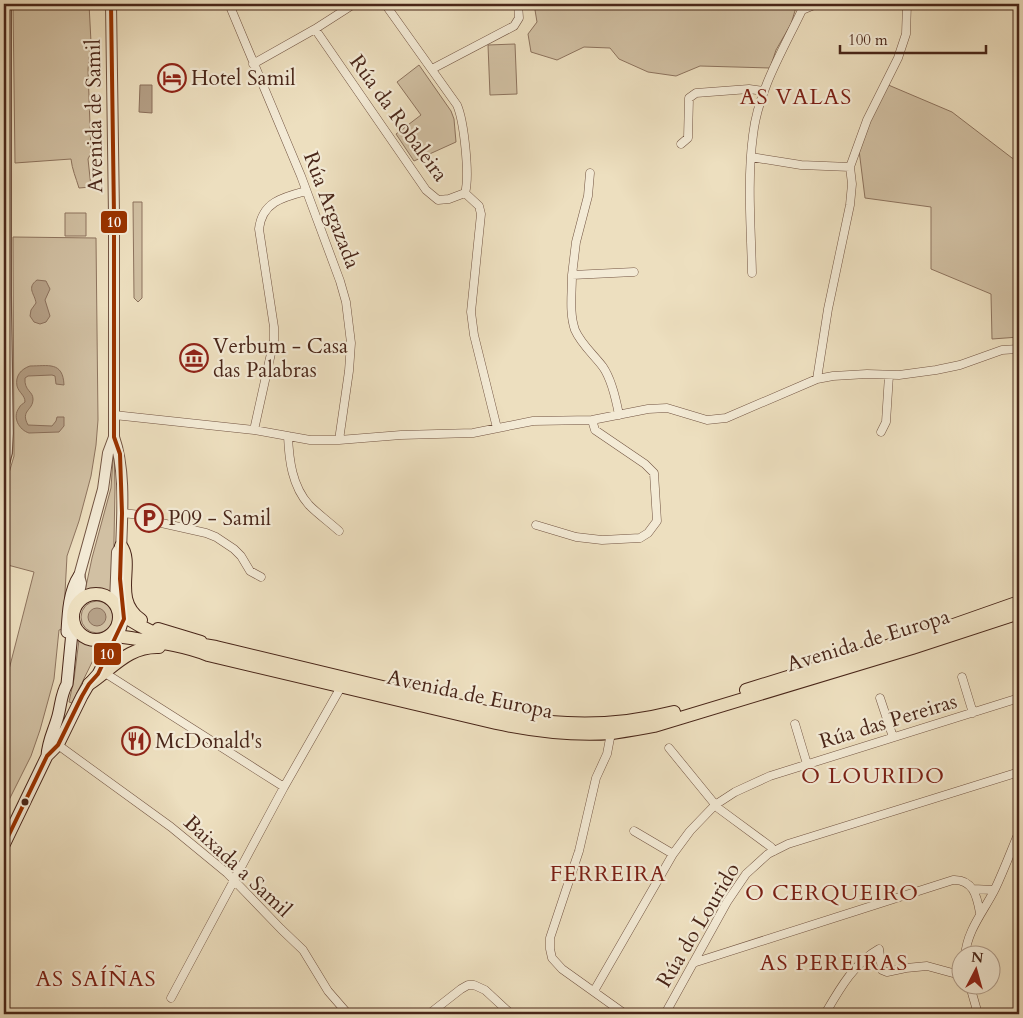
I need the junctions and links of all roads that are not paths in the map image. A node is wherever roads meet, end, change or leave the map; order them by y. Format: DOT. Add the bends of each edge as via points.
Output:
graph roads {
  1 [pos="8,4"];
  2 [pos="111,4"];
  3 [pos="229,4"];
  4 [pos="354,4"];
  5 [pos="385,4"];
  6 [pos="518,4"];
  7 [pos="839,4"];
  8 [pos="907,4"];
  9 [pos="315,29"];
  10 [pos="253,64"];
  11 [pos="432,69"];
  12 [pos="764,91"];
  13 [pos="681,144"];
  14 [pos="751,157"];
  15 [pos="850,167"];
  16 [pos="590,173"];
  17 [pos="306,191"];
  18 [pos="465,193"];
  19 [pos="634,272"];
  20 [pos="752,273"];
  21 [pos="572,275"];
  22 [pos="1019,349"];
  23 [pos="889,374"];
  24 [pos="818,379"];
  25 [pos="114,415"];
  26 [pos="619,415"];
  27 [pos="592,420"];
  28 [pos="497,428"];
  29 [pos="254,430"];
  30 [pos="881,432"];
  31 [pos="288,436"];
  32 [pos="114,437"];
  33 [pos="339,440"];
  34 [pos="4,472"];
  35 [pos="122,513"];
  36 [pos="536,525"];
  37 [pos="339,531"];
  38 [pos="121,546"];
  39 [pos="79,576"];
  40 [pos="261,577"];
  41 [pos="1019,602"];
  42 [pos="77,604"];
  43 [pos="120,610"];
  44 [pos="1019,613"];
  45 [pos="73,622"];
  46 [pos="112,636"];
  47 [pos="210,650"];
  48 [pos="105,673"];
  49 [pos="962,677"];
  50 [pos="89,684"];
  51 [pos="342,687"];
  52 [pos="63,691"];
  53 [pos="880,698"];
  54 [pos="1019,698"];
  55 [pos="973,712"];
  56 [pos="795,724"];
  57 [pos="612,733"];
  58 [pos="893,738"];
  59 [pos="58,745"];
  60 [pos="669,748"];
  61 [pos="47,756"];
  62 [pos="807,764"];
  63 [pos="1019,772"];
  64 [pos="284,787"];
  65 [pos="715,805"];
  66 [pos="634,831"];
  67 [pos="1019,832"];
  68 [pos="4,845"];
  69 [pos="774,851"];
  70 [pos="673,854"];
  71 [pos="234,881"];
  72 [pos="973,889"];
  73 [pos="994,890"];
  74 [pos="980,912"];
  75 [pos="966,946"];
  76 [pos="693,963"];
  77 [pos="950,972"];
  78 [pos="594,991"];
  79 [pos="973,996"];
  80 [pos="171,998"];
  81 [pos="348,1014"];
  82 [pos="429,1014"];
  83 [pos="511,1014"];
  84 [pos="625,1014"];
  85 [pos="665,1014"];
  86 [pos="825,1014"];
  87 [pos="978,1014"];
  1 -- 34 [label="street" via="10,433"];
  2 -- 25 [label="street, Avenida de Samil"];
  3 -- 10 [label="street, Rúa Argazada"];
  4 -- 9 [label="street"];
  5 -- 11 [label="street, Rúa da Robaleira"];
  6 -- 11 [label="street" via="519,18 514,26"];
  7 -- 12 [label="street" via="814,5 802,10"];
  8 -- 15 [label="street" via="906,34 898,58 867,120"];
  9 -- 10 [label="street"];
  9 -- 18 [label="street, Rúa da Robaleira" via="426,190 438,200"];
  10 -- 17 [label="street, Rúa Argazada"];
  11 -- 18 [label="street, Rúa da Robaleira" via="461,115"];
  12 -- 13 [label="street" via="749,89 696,94 689,98 688,138"];
  12 -- 14 [label="street" via="753,133"];
  14 -- 15 [label="street" via="801,165"];
  14 -- 20 [label="street"];
  15 -- 24 [label="street" via="850,204 828,309"];
  16 -- 21 [label="street"];
  17 -- 29 [label="street" via="266,208 260,218 274,340"];
  17 -- 33 [label="street, Rúa Argazada" via="340,281 348,316 349,371"];
  18 -- 28 [label="street" via="479,206 481,214 470,312"];
  19 -- 21 [label="street"];
  21 -- 26 [label="street" via="575,330 604,369 616,397"];
  22 -- 23 [label="street" via="1002,350 960,365"];
  23 -- 24 [label="street"];
  23 -- 30 [label="street" via="886,422"];
  24 -- 26 [label="street" via="726,418 707,420 667,408"];
  25 -- 29 [label="street"];
  25 -- 32 [label="street, Avenida de Samil"];
  26 -- 27 [label="street"];
  27 -- 28 [label="street" via="533,421"];
  27 -- 36 [label="street" via="595,430 645,464 654,474 657,521 640,538 602,540 576,537"];
  28 -- 33 [label="street" via="473,433"];
  29 -- 31 [label="street"];
  31 -- 33 [label="street"];
  31 -- 37 [label="street" via="290,466 303,496"];
  32 -- 35 [label="street, Avenida de Samil" via="120,454"];
  32 -- 39 [label="street, Avenida de Samil"];
  35 -- 38 [label="street, Avenida de Samil"];
  35 -- 40 [label="street" via="206,533 234,549 250,571"];
  38 -- 43 [label="street, Avenida de Samil"];
  38 -- 43 [label="street, Avenida de Samil" via="117,552"];
  38 -- 47 [label="main road" via="126,552 126,594 134,616 157,629 196,639"];
  39 -- 42 [label="street, Avenida de Samil"];
  39 -- 52 [label="main road, Avenida de Samil" via="69,610"];
  41 -- 47 [label="main road, Avenida de Europa" via="687,709 608,724 535,721 495,714"];
  42 -- 43 [label="main road" via="85,596 96,594 107,596"];
  42 -- 45 [label="main road"];
  43 -- 46 [label="main road" via="120,622"];
  43 -- 47 [label="main road, Avenida de Europa" via="152,632"];
  44 -- 57 [label="main road, Avenida de Europa" via="724,706 654,726"];
  45 -- 46 [label="main road" via="86,638 97,641"];
  45 -- 52 [label="main road, Avenida de Samil" via="67,684"];
  46 -- 47 [label="main road, Avenida de Europa"];
  46 -- 50 [label="main road, Avenida de Samil" via="98,674"];
  47 -- 48 [label="main road" via="194,654 148,647 130,653"];
  47 -- 51 [label="main road, Avenida de Europa"];
  48 -- 50 [label="main road"];
  48 -- 64 [label="street"];
  49 -- 55 [label="street"];
  50 -- 59 [label="main road, Avenida de Samil"];
  51 -- 57 [label="main road, Avenida de Europa" via="536,731"];
  51 -- 64 [label="street"];
  52 -- 61 [label="main road, Avenida de Samil"];
  53 -- 58 [label="street"];
  54 -- 55 [label="street, Rúa das Pereiras"];
  55 -- 58 [label="street, Rúa das Pereiras"];
  56 -- 62 [label="street"];
  57 -- 78 [label="street" via="596,778 579,851 550,938 552,958"];
  58 -- 62 [label="street, Rúa das Pereiras"];
  59 -- 61 [label="main road, Avenida de Samil"];
  59 -- 71 [label="street, Baixada a Samil" via="171,827"];
  60 -- 65 [label="street"];
  61 -- 68 [label="main road, Avenida de Samil"];
  62 -- 65 [label="street, Rúa das Pereiras" via="752,783"];
  63 -- 69 [label="street, Rúa do Lourido"];
  64 -- 71 [label="street"];
  65 -- 69 [label="street"];
  65 -- 70 [label="street, Rúa das Pereiras"];
  66 -- 70 [label="street"];
  67 -- 73 [label="street"];
  69 -- 76 [label="street, Rúa do Lourido" via="746,874"];
  70 -- 78 [label="street, Rúa das Pereiras"];
  71 -- 80 [label="street"];
  71 -- 81 [label="street, Baixada a Samil" via="303,950 328,991"];
  72 -- 73 [label="street"];
  72 -- 74 [label="street"];
  72 -- 76 [label="street" via="964,881 953,880"];
  73 -- 74 [label="street"];
  74 -- 75 [label="street"];
  76 -- 85 [label="street, Rúa do Lourido"];
  77 -- 86 [label="street" via="927,966 887,972 882,970 879,949 868,955 854,971"];
  78 -- 84 [label="street"];
  79 -- 87 [label="street"];
  82 -- 83 [label="street" via="461,989 474,985 485,990"];
}
